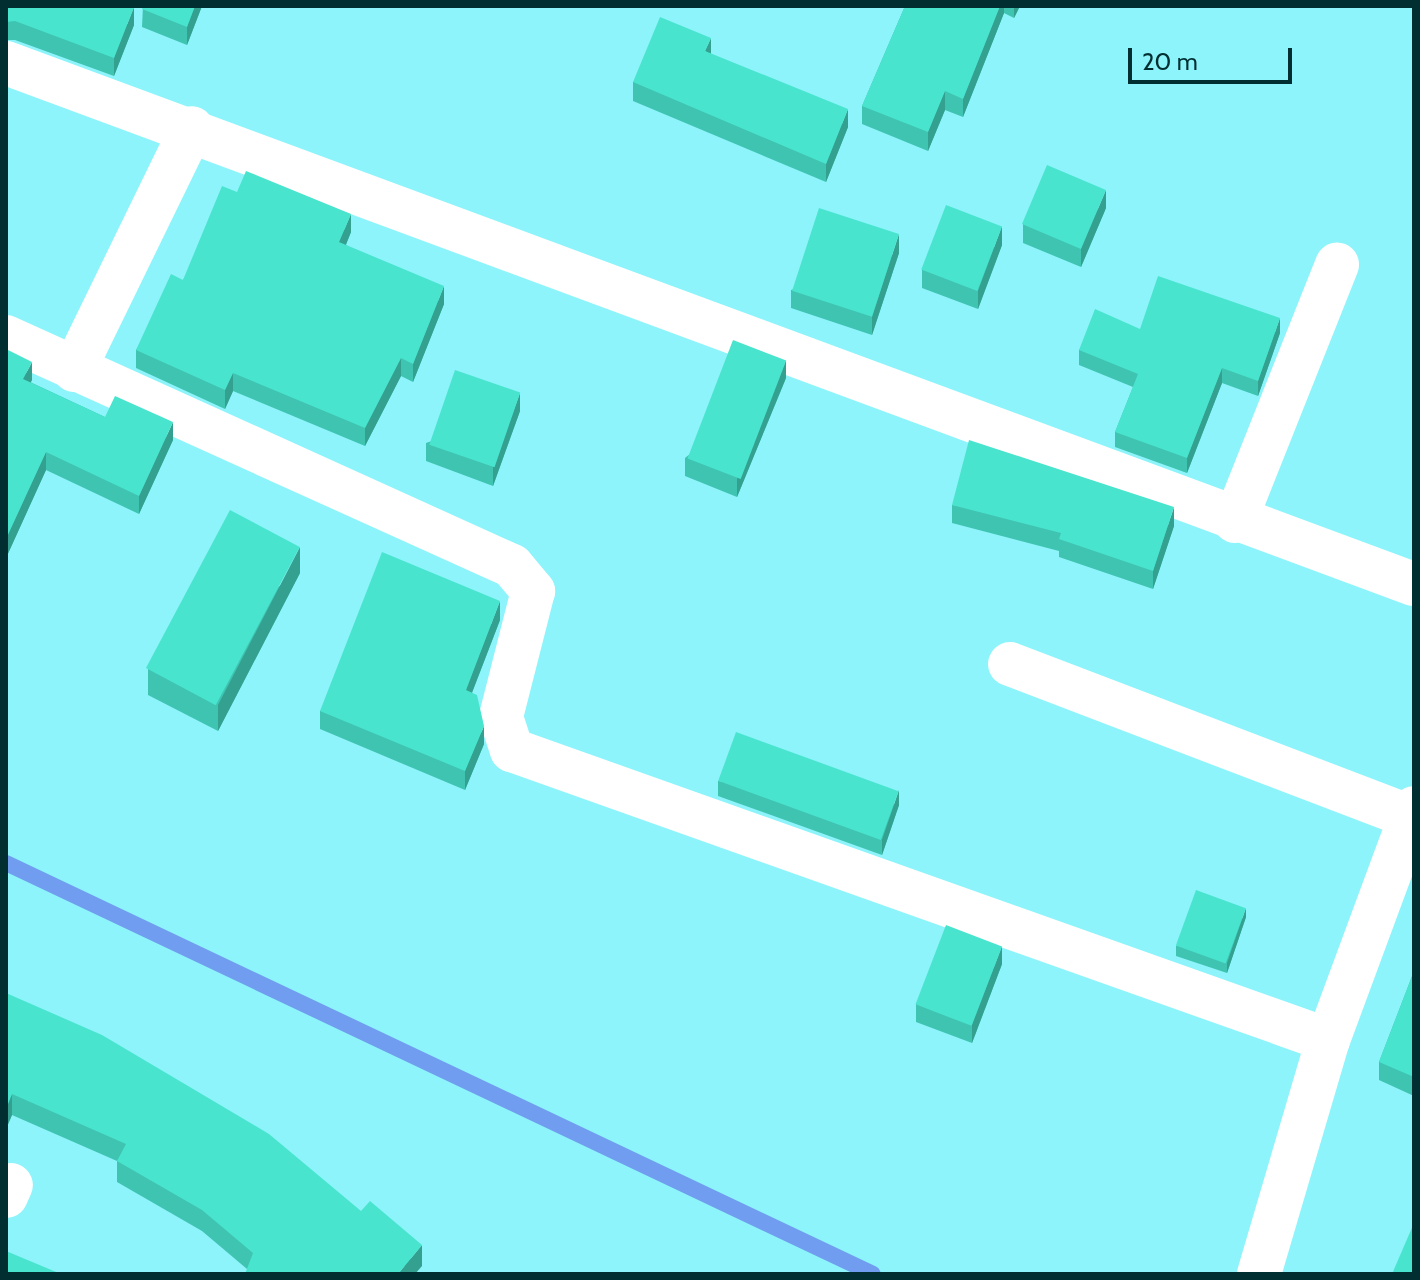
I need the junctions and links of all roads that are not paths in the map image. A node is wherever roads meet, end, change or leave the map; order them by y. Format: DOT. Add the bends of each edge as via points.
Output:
graph roads {
  1 [pos="6,63"];
  2 [pos="192,128"];
  3 [pos="1337,265"];
  4 [pos="6,337"];
  5 [pos="74,370"];
  6 [pos="1235,521"];
  7 [pos="1414,584"];
  8 [pos="1010,664"];
  9 [pos="1412,813"];
  10 [pos="1400,889"];
  11 [pos="1328,1040"];
  12 [pos="1259,1274"];
  1 -- 2 [label="street"];
  2 -- 5 [label="street"];
  2 -- 6 [label="street"];
  3 -- 6 [label="street"];
  4 -- 5 [label="street"];
  5 -- 11 [label="street" via="498,558 526,578 530,607 501,717 512,750"];
  6 -- 7 [label="street"];
  8 -- 9 [label="street"];
  9 -- 10 [label="street"];
  10 -- 11 [label="street"];
  11 -- 12 [label="street"];
}
